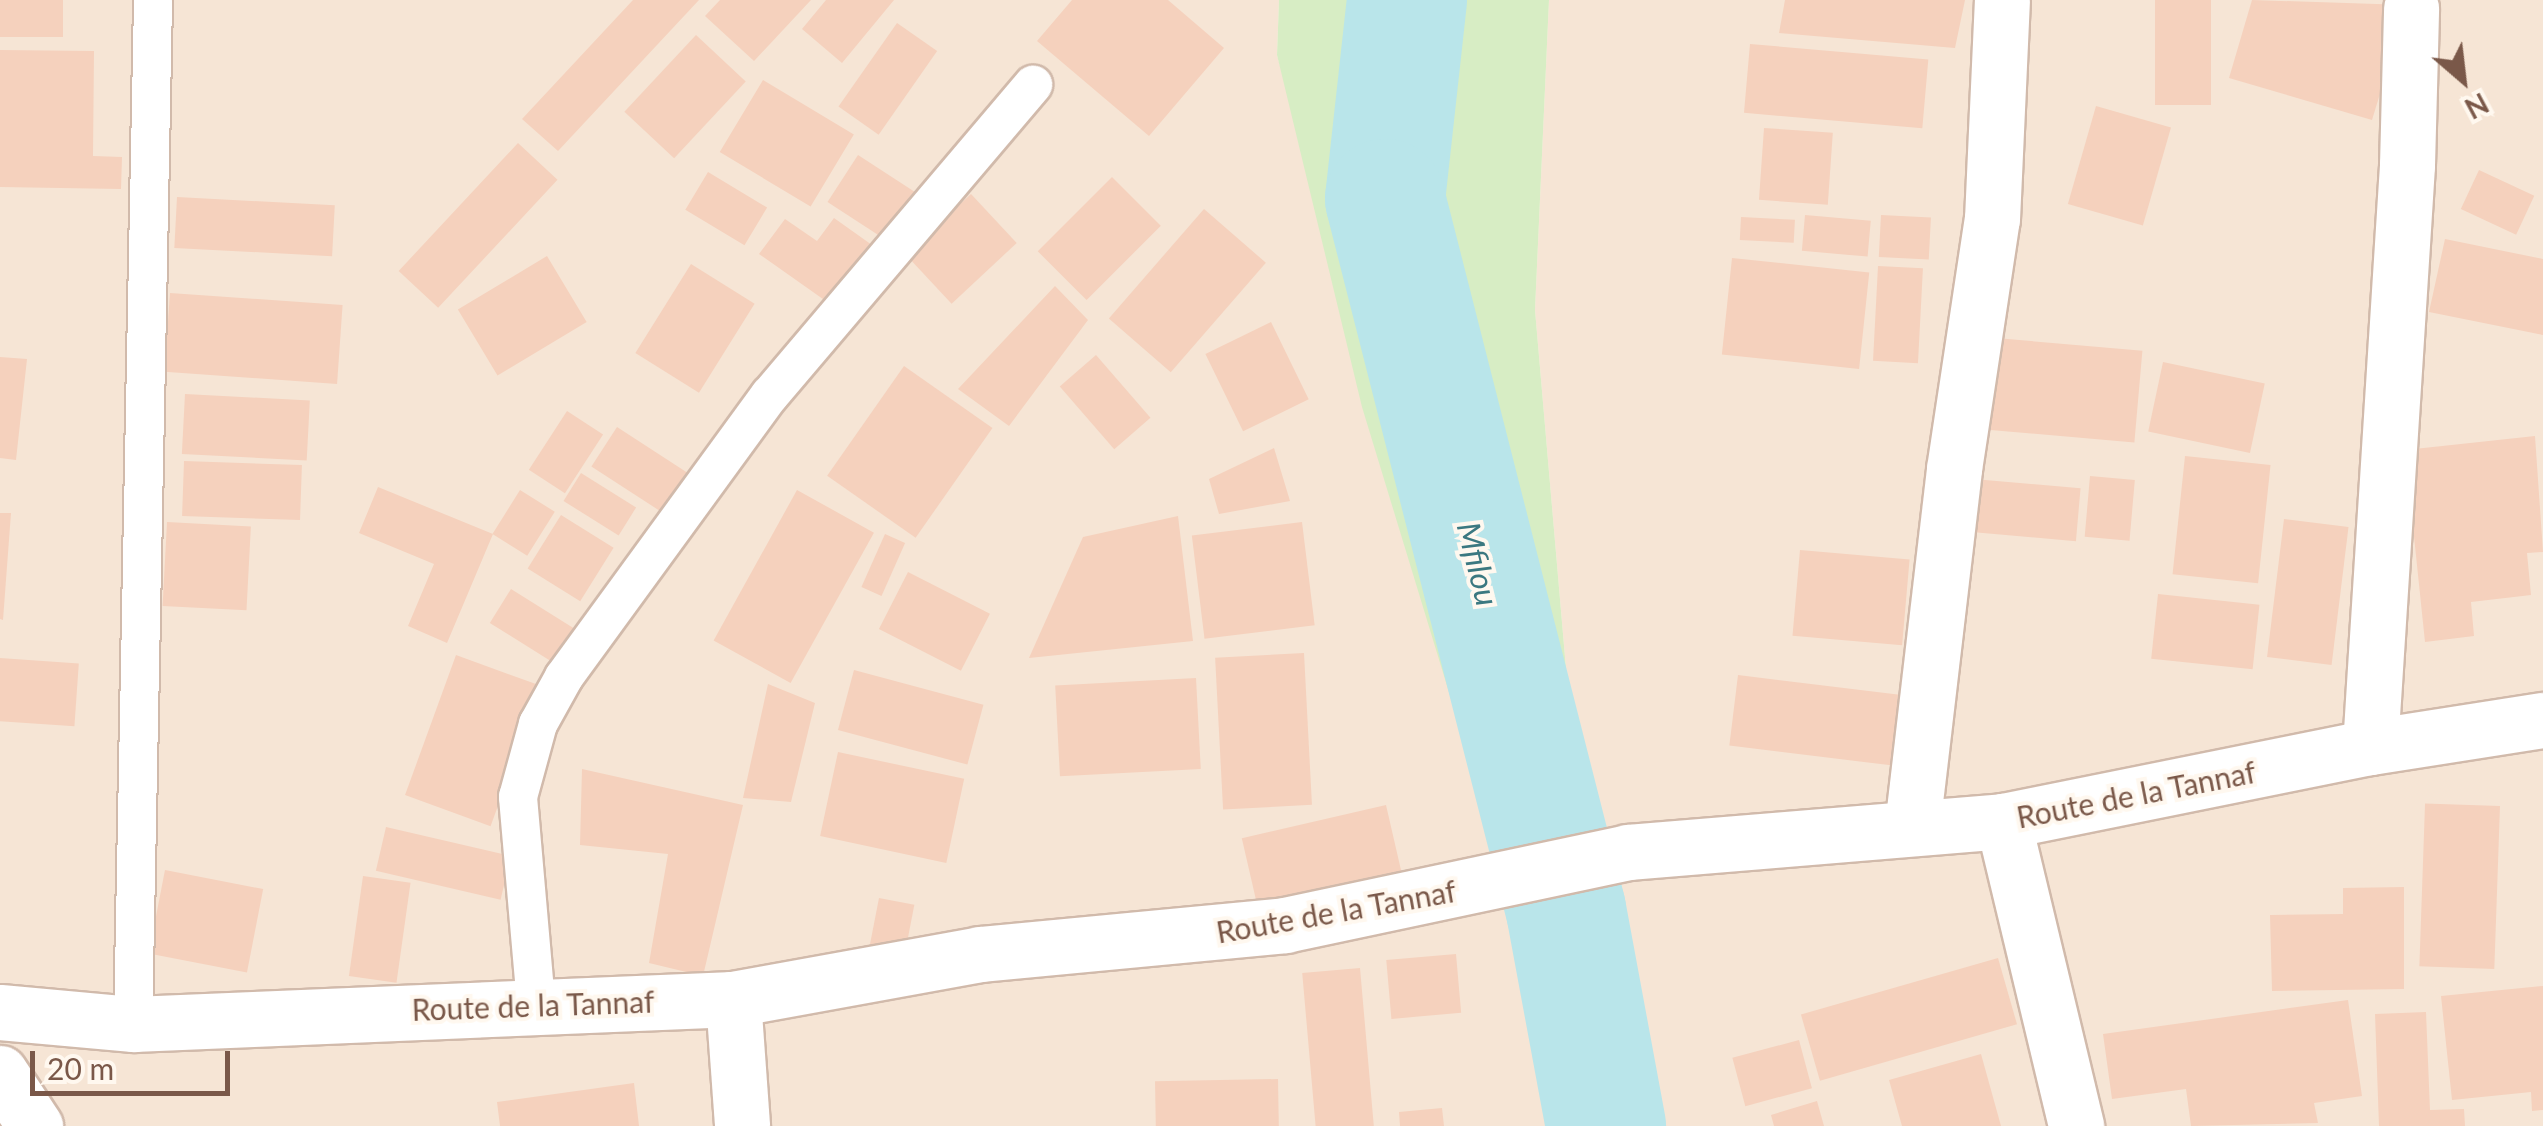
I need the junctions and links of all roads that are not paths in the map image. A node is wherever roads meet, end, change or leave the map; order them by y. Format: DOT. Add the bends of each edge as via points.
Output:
graph roads {
  1 [pos="153,0"];
  2 [pos="2002,0"];
  3 [pos="2411,8"];
  4 [pos="1034,86"];
  5 [pos="2543,720"];
  6 [pos="2370,746"];
  7 [pos="2003,821"];
  8 [pos="1912,827"];
  9 [pos="734,999"];
  10 [pos="536,1003"];
  11 [pos="0,1012"];
  12 [pos="133,1024"];
  13 [pos="0,1073"];
  14 [pos="35,1126"];
  15 [pos="742,1126"];
  16 [pos="2076,1126"];
  1 -- 12 [label="lane"];
  2 -- 8 [label="street" via="1992,219 1954,469"];
  3 -- 6 [label="street" via="2408,165"];
  4 -- 10 [label="lane" via="770,395 564,677 538,724 518,797"];
  5 -- 6 [label="street, Route de la Tannaf"];
  6 -- 7 [label="street, Route de la Tannaf"];
  7 -- 8 [label="street, Route de la Tannaf"];
  7 -- 16 [label="street"];
  8 -- 9 [label="street, Route de la Tannaf" via="1628,852 1284,926 980,954"];
  9 -- 10 [label="street, Route de la Tannaf"];
  9 -- 15 [label="street"];
  10 -- 12 [label="street, Route de la Tannaf"];
  11 -- 12 [label="street, Route de la Tannaf"];
  13 -- 14 [label="street"];
}
